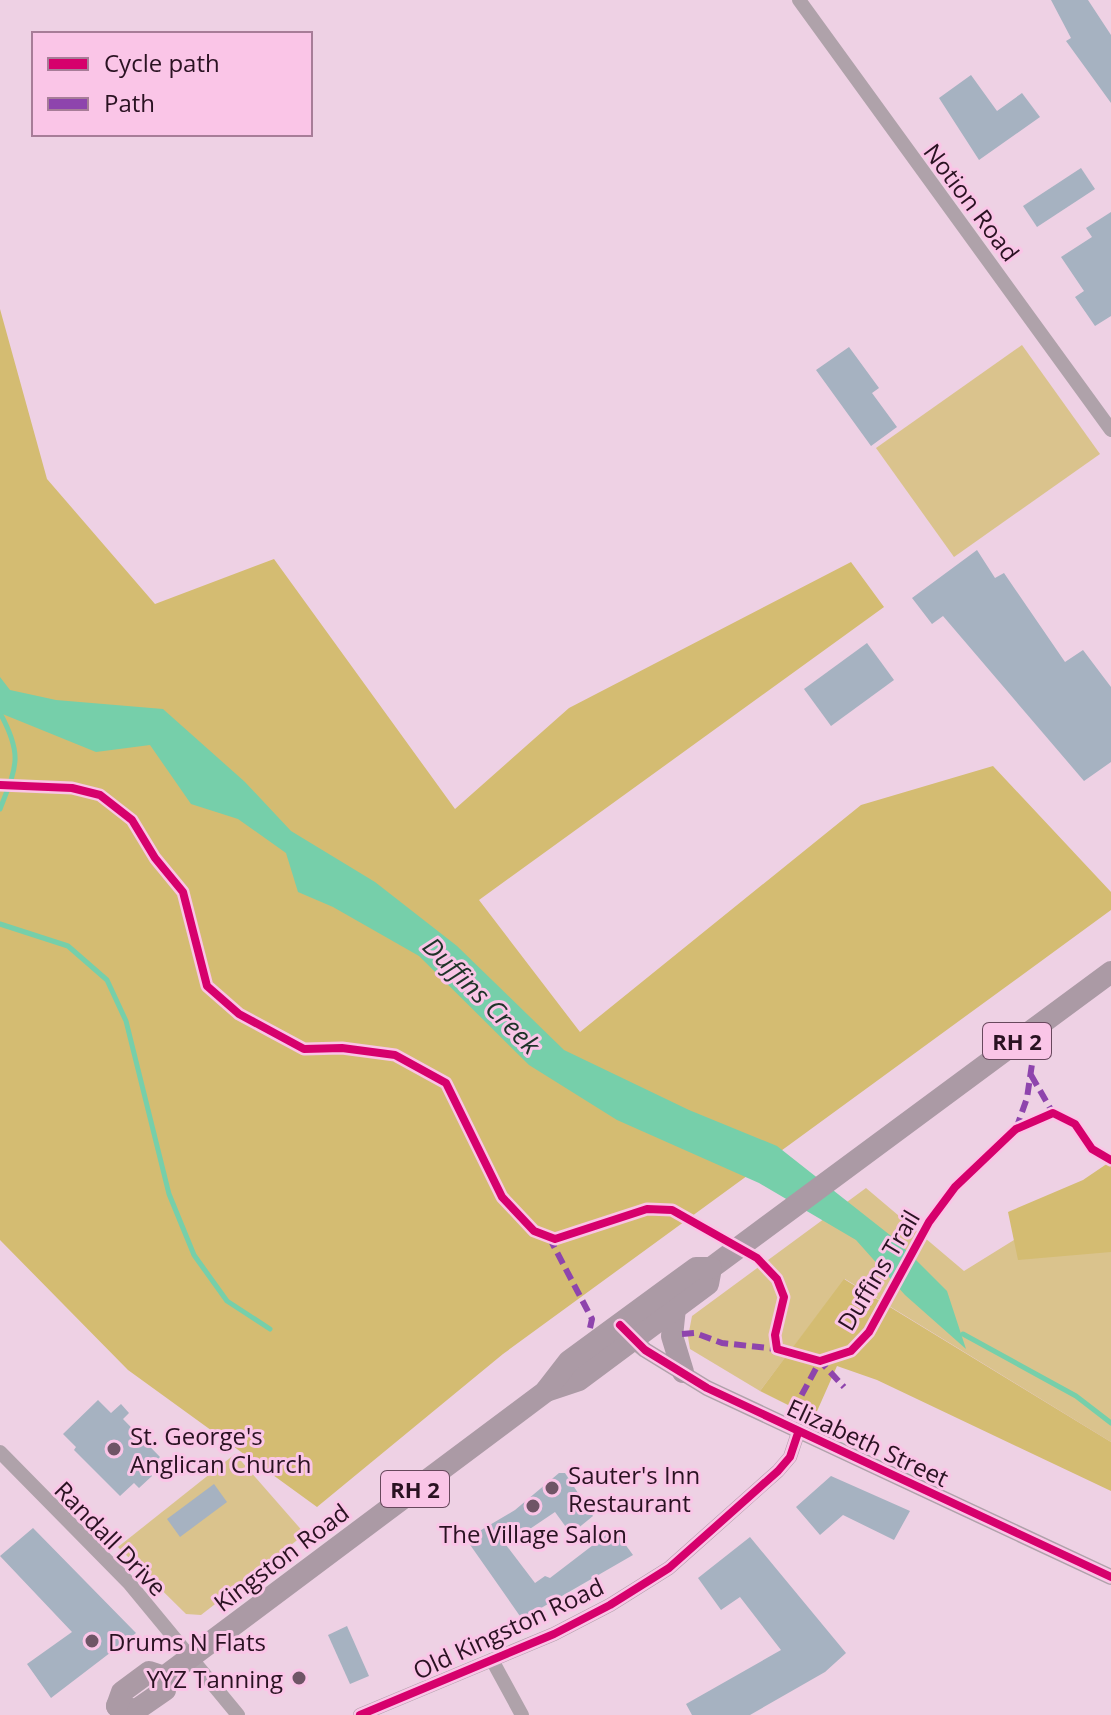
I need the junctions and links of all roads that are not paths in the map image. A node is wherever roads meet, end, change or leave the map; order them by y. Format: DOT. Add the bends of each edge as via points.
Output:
graph roads {
  1 [pos="799,0"];
  2 [pos="1111,430"];
  3 [pos="1111,972"];
  4 [pos="711,1268"];
  5 [pos="675,1308"];
  6 [pos="626,1332"];
  7 [pos="683,1372"];
  8 [pos="798,1433"];
  9 [pos="0,1452"];
  10 [pos="1111,1577"];
  11 [pos="190,1656"];
  12 [pos="492,1660"];
  13 [pos="111,1710"];
  14 [pos="238,1715"];
  15 [pos="360,1715"];
  16 [pos="522,1715"];
  1 -- 2 [label="street, Notion Road"];
  3 -- 4 [label="main road, RH 2"];
  4 -- 5 [label="main road, RH 2" via="708,1284"];
  4 -- 6 [label="main road, RH 2" via="696,1268"];
  5 -- 6 [label="main road, RH 2"];
  5 -- 7 [label="main road" via="672,1336"];
  6 -- 7 [label="street, Elizabeth Street"];
  6 -- 11 [label="main road, Kingston Road / RH 2" via="569,1361 545,1392"];
  7 -- 8 [label="street, Elizabeth Street"];
  8 -- 10 [label="street, Elizabeth Street"];
  8 -- 12 [label="street, Old Kingston Road" via="790,1457 778,1471 669,1568 610,1605"];
  9 -- 11 [label="street, Randall Drive" via="129,1583"];
  11 -- 13 [label="main road, Kingston Road / RH 2" via="164,1677 165,1690 136,1710"];
  11 -- 14 [label="street, Randall Drive"];
  12 -- 15 [label="street, Old Kingston Road"];
  12 -- 16 [label="street"];
}
